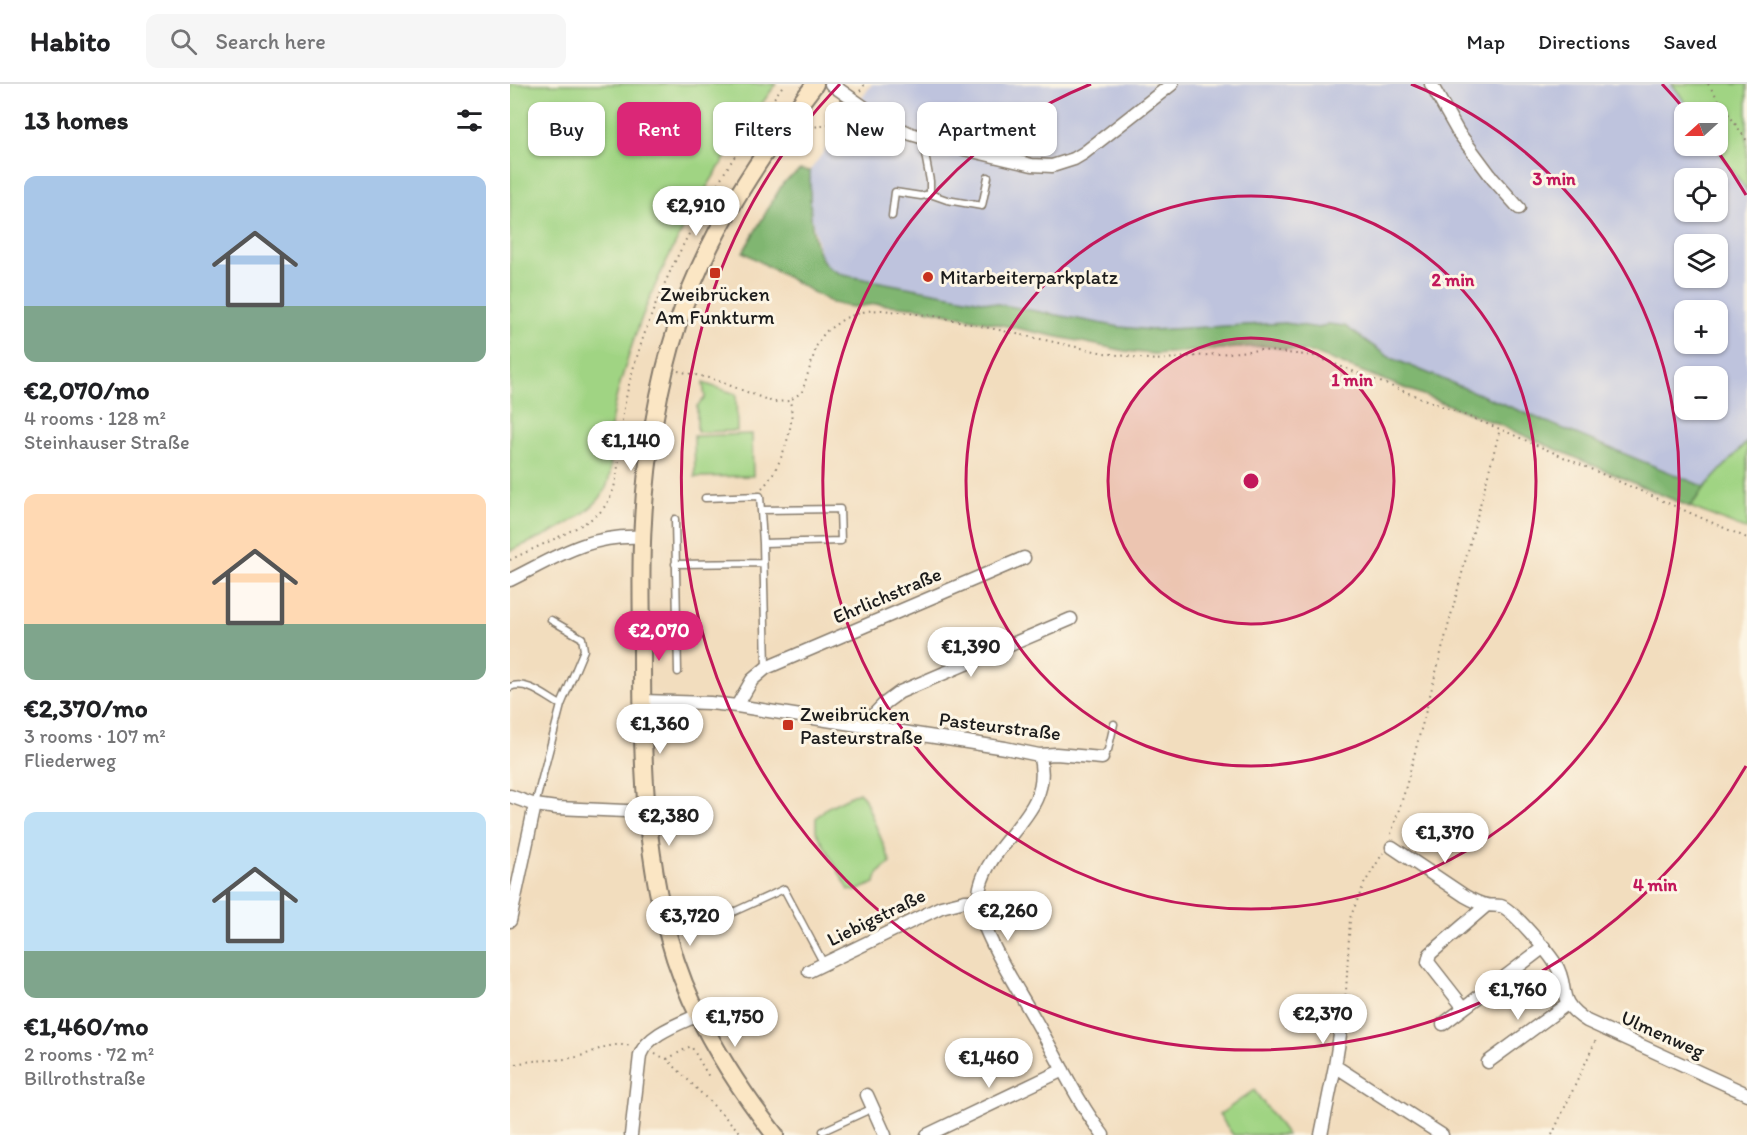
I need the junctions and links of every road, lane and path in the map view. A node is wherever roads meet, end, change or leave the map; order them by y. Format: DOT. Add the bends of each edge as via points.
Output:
graph roads {
  1 [pos="784,84"];
  2 [pos="815,84"];
  3 [pos="831,84"];
  4 [pos="866,84"];
  5 [pos="1172,84"];
  6 [pos="1431,84"];
  7 [pos="1708,84"];
  8 [pos="854,100"];
  9 [pos="813,125"];
  10 [pos="917,136"];
  11 [pos="1747,141"];
  12 [pos="925,156"];
  13 [pos="995,156"];
  14 [pos="988,177"];
  15 [pos="930,194"];
  16 [pos="1519,208"];
  17 [pos="892,216"];
  18 [pos="667,367"];
  19 [pos="789,401"];
  20 [pos="1500,429"];
  21 [pos="760,496"];
  22 [pos="705,498"];
  23 [pos="761,510"];
  24 [pos="675,519"];
  25 [pos="642,537"];
  26 [pos="1747,538"];
  27 [pos="763,543"];
  28 [pos="1024,558"];
  29 [pos="510,560"];
  30 [pos="764,563"];
  31 [pos="675,564"];
  32 [pos="510,580"];
  33 [pos="1071,619"];
  34 [pos="552,620"];
  35 [pos="766,668"];
  36 [pos="678,672"];
  37 [pos="510,687"];
  38 [pos="642,701"];
  39 [pos="561,705"];
  40 [pos="737,706"];
  41 [pos="1114,724"];
  42 [pos="863,726"];
  43 [pos="1039,755"];
  44 [pos="1102,758"];
  45 [pos="510,796"];
  46 [pos="535,805"];
  47 [pos="648,812"];
  48 [pos="1389,845"];
  49 [pos="979,901"];
  50 [pos="1487,905"];
  51 [pos="718,919"];
  52 [pos="510,921"];
  53 [pos="1544,947"];
  54 [pos="824,963"];
  55 [pos="809,971"];
  56 [pos="1567,1004"];
  57 [pos="1464,1008"];
  58 [pos="698,1015"];
  59 [pos="1443,1024"];
  60 [pos="1602,1028"];
  61 [pos="1341,1029"];
  62 [pos="641,1052"];
  63 [pos="667,1059"];
  64 [pos="1488,1062"];
  65 [pos="510,1066"];
  66 [pos="1335,1066"];
  67 [pos="1064,1070"];
  68 [pos="709,1077"];
  69 [pos="1747,1094"];
  70 [pos="867,1095"];
  71 [pos="873,1108"];
  72 [pos="823,1131"];
  73 [pos="631,1135"];
  74 [pos="743,1135"];
  75 [pos="775,1135"];
  76 [pos="885,1135"];
  77 [pos="927,1135"];
  78 [pos="1103,1135"];
  79 [pos="1320,1135"];
  80 [pos="1442,1135"];
  81 [pos="1552,1135"];
  1 -- 29 [label="path" via="702,211 672,266 636,361 625,403 618,469 611,495 589,520"];
  2 -- 18 [label="main road" via="779,131 723,223 689,293"];
  3 -- 8 [label="street"];
  4 -- 8 [label="path"];
  5 -- 13 [label="street" via="1074,159 1052,166"];
  6 -- 16 [label="street" via="1458,132"];
  7 -- 11 [label="path"];
  8 -- 9 [label="path" via="835,120"];
  8 -- 10 [label="street" via="885,122"];
  12 -- 15 [label="lane"];
  14 -- 15 [label="lane" via="982,206"];
  15 -- 17 [label="lane" via="895,192"];
  18 -- 19 [label="path" via="714,379 773,402"];
  18 -- 25 [label="main road" via="653,426"];
  19 -- 20 [label="path" via="802,392 817,345 825,333 845,318 882,310 935,316 1104,353 1155,360 1260,350 1314,356"];
  19 -- 21 [label="path" via="790,428 780,462"];
  20 -- 26 [label="path"];
  20 -- 48 [label="path"];
  21 -- 22 [label="lane"];
  21 -- 23 [label="lane"];
  23 -- 27 [label="lane"];
  23 -- 27 [label="lane" via="840,509 841,541"];
  24 -- 31 [label="lane"];
  25 -- 32 [label="street" via="588,542"];
  25 -- 38 [label="main road"];
  27 -- 30 [label="lane"];
  28 -- 35 [label="street, Ehrlichstraße"];
  30 -- 31 [label="lane"];
  30 -- 35 [label="lane"];
  31 -- 36 [label="lane"];
  33 -- 42 [label="street" via="900,692"];
  34 -- 39 [label="lane" via="582,638 584,651"];
  35 -- 40 [label="street, Ehrlichstraße" via="752,680"];
  37 -- 39 [label="lane" via="525,685"];
  38 -- 40 [label="street, Pasteurstraße"];
  38 -- 47 [label="main road"];
  39 -- 46 [label="lane"];
  40 -- 42 [label="street, Pasteurstraße"];
  41 -- 44 [label="lane, Pasteurstraße"];
  42 -- 43 [label="street, Pasteurstraße"];
  43 -- 44 [label="street, Pasteurstraße"];
  43 -- 49 [label="street" via="1043,783 1038,799 993,860 980,888"];
  45 -- 46 [label="street"];
  46 -- 47 [label="street"];
  46 -- 52 [label="street"];
  47 -- 58 [label="main road" via="656,886 664,919"];
  48 -- 50 [label="street" via="1465,897"];
  48 -- 61 [label="path" via="1364,884 1350,918"];
  49 -- 54 [label="street, Liebigstraße" via="941,907"];
  49 -- 67 [label="street" via="986,931"];
  50 -- 53 [label="street" via="1507,909"];
  50 -- 57 [label="street" via="1427,958"];
  51 -- 54 [label="lane, Liebigstraße" via="783,889"];
  53 -- 56 [label="street" via="1560,973"];
  53 -- 57 [label="street"];
  54 -- 55 [label="street, Liebigstraße"];
  56 -- 60 [label="street, Ulmenweg"];
  56 -- 64 [label="street"];
  57 -- 59 [label="street"];
  58 -- 62 [label="street" via="658,1036"];
  58 -- 75 [label="main road" via="722,1060"];
  60 -- 69 [label="street, Ulmenweg"];
  60 -- 81 [label="path"];
  61 -- 66 [label="street"];
  62 -- 63 [label="path"];
  62 -- 65 [label="path" via="610,1044 572,1058 538,1059"];
  62 -- 73 [label="street"];
  63 -- 68 [label="path" via="691,1046"];
  63 -- 74 [label="path"];
  66 -- 79 [label="street"];
  66 -- 80 [label="street"];
  67 -- 77 [label="street"];
  67 -- 78 [label="street"];
  70 -- 71 [label="street"];
  71 -- 72 [label="lane"];
  71 -- 76 [label="street"];
}
